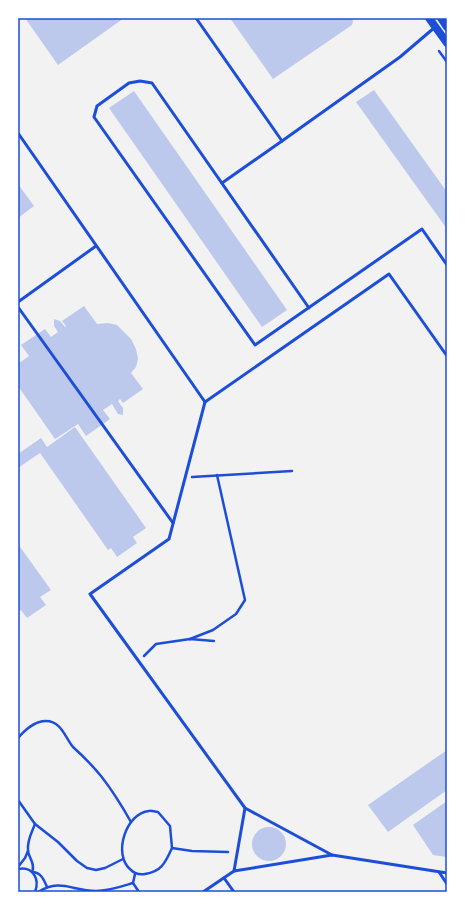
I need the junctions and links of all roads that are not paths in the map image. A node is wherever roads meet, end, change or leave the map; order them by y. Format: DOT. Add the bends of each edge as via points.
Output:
graph roads {
  1 [pos="196,18"];
  2 [pos="429,18"];
  3 [pos="441,18"];
  4 [pos="447,26"];
  5 [pos="436,27"];
  6 [pos="447,43"];
  7 [pos="18,133"];
  8 [pos="282,141"];
  9 [pos="222,183"];
  10 [pos="96,246"];
  11 [pos="447,265"];
  12 [pos="18,302"];
  13 [pos="18,307"];
  14 [pos="309,308"];
  15 [pos="447,356"];
  16 [pos="205,402"];
  17 [pos="173,523"];
  18 [pos="245,808"];
  19 [pos="332,855"];
  20 [pos="234,871"];
  21 [pos="439,872"];
  22 [pos="447,873"];
  23 [pos="224,878"];
  24 [pos="447,884"];
  25 [pos="203,892"];
  26 [pos="234,892"];
  1 -- 8 [label="lane"];
  2 -- 5 [label="main road"];
  3 -- 4 [label="main road"];
  5 -- 6 [label="main road"];
  5 -- 8 [label="lane" via="400,57"];
  7 -- 10 [label="lane"];
  8 -- 9 [label="lane"];
  9 -- 14 [label="lane"];
  9 -- 14 [label="lane" via="152,84 140,81 129,83 97,106 94,117 255,345"];
  10 -- 12 [label="lane"];
  10 -- 16 [label="lane"];
  11 -- 14 [label="lane" via="422,229"];
  13 -- 17 [label="lane"];
  15 -- 16 [label="lane" via="389,274"];
  16 -- 17 [label="lane"];
  17 -- 18 [label="lane" via="169,539 90,594"];
  18 -- 19 [label="lane"];
  18 -- 20 [label="lane"];
  19 -- 20 [label="lane"];
  19 -- 21 [label="lane"];
  20 -- 23 [label="lane"];
  21 -- 22 [label="lane"];
  21 -- 24 [label="lane"];
  23 -- 25 [label="lane"];
  23 -- 26 [label="lane"];
}
